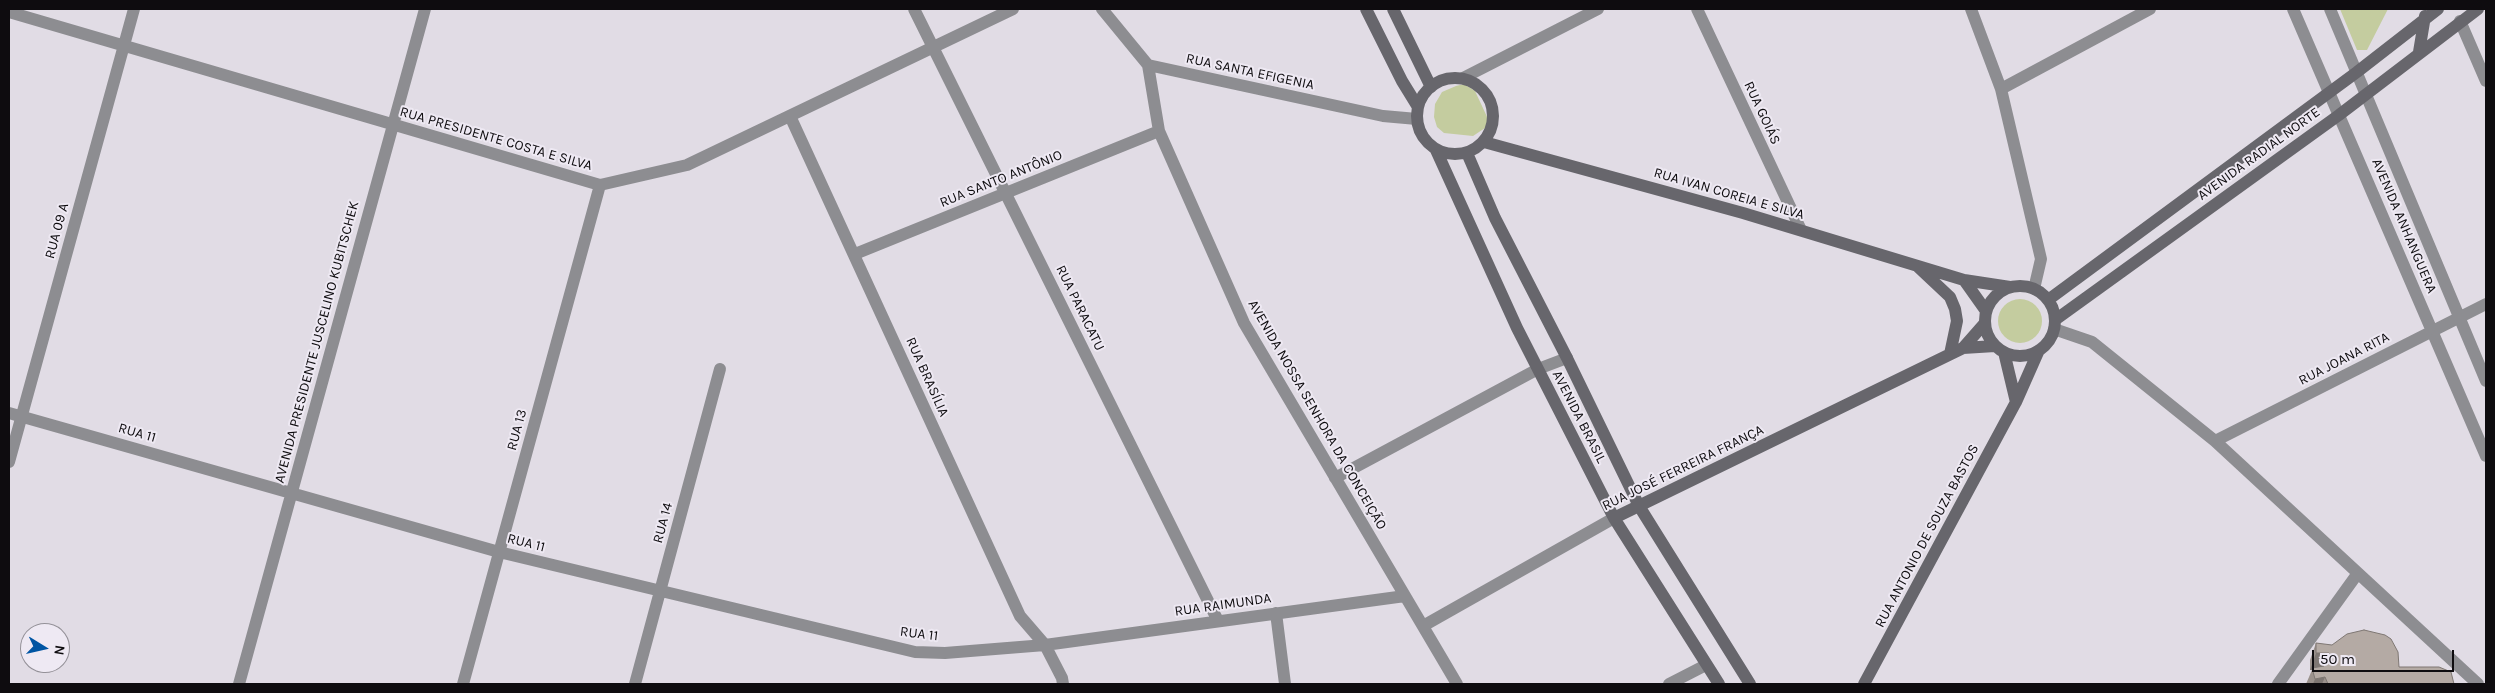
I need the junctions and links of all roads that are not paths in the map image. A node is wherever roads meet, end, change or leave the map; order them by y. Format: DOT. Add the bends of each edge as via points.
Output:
graph roads {
  1 [pos="134,9"];
  2 [pos="424,9"];
  3 [pos="914,9"];
  4 [pos="1013,9"];
  5 [pos="1102,9"];
  6 [pos="1366,9"];
  7 [pos="1394,9"];
  8 [pos="1598,9"];
  9 [pos="1697,9"];
  10 [pos="1971,9"];
  11 [pos="2150,9"];
  12 [pos="2293,9"];
  13 [pos="2330,9"];
  14 [pos="2438,9"];
  15 [pos="2478,9"];
  16 [pos="9,12"];
  17 [pos="2425,14"];
  18 [pos="2460,15"];
  19 [pos="124,44"];
  20 [pos="933,47"];
  21 [pos="2419,52"];
  22 [pos="1148,66"];
  23 [pos="2357,72"];
  24 [pos="1463,78"];
  25 [pos="2486,81"];
  26 [pos="1431,87"];
  27 [pos="2001,89"];
  28 [pos="2328,92"];
  29 [pos="2366,93"];
  30 [pos="1418,113"];
  31 [pos="2339,115"];
  32 [pos="790,116"];
  33 [pos="392,124"];
  34 [pos="1159,131"];
  35 [pos="1484,142"];
  36 [pos="1436,150"];
  37 [pos="1467,153"];
  38 [pos="600,185"];
  39 [pos="1006,193"];
  40 [pos="1800,230"];
  41 [pos="855,254"];
  42 [pos="1916,264"];
  43 [pos="1964,280"];
  44 [pos="2010,287"];
  45 [pos="2034,289"];
  46 [pos="2048,300"];
  47 [pos="2486,304"];
  48 [pos="1986,317"];
  49 [pos="2459,318"];
  50 [pos="2054,324"];
  51 [pos="2433,331"];
  52 [pos="1963,348"];
  53 [pos="2000,349"];
  54 [pos="2039,350"];
  55 [pos="1950,354"];
  56 [pos="1567,358"];
  57 [pos="720,368"];
  58 [pos="1538,369"];
  59 [pos="2486,381"];
  60 [pos="2016,402"];
  61 [pos="9,413"];
  62 [pos="21,416"];
  63 [pos="2215,441"];
  64 [pos="2486,456"];
  65 [pos="9,462"];
  66 [pos="1335,478"];
  67 [pos="292,493"];
  68 [pos="1639,506"];
  69 [pos="1614,518"];
  70 [pos="499,552"];
  71 [pos="2358,573"];
  72 [pos="660,591"];
  73 [pos="1405,596"];
  74 [pos="1276,613"];
  75 [pos="1218,621"];
  76 [pos="1423,626"];
  77 [pos="1045,645"];
  78 [pos="1706,665"];
  79 [pos="239,684"];
  80 [pos="463,684"];
  81 [pos="635,684"];
  82 [pos="1063,684"];
  83 [pos="1285,684"];
  84 [pos="1457,684"];
  85 [pos="1669,684"];
  86 [pos="1719,684"];
  87 [pos="1750,684"];
  88 [pos="1864,684"];
  89 [pos="2278,684"];
  90 [pos="2478,684"];
  1 -- 19 [label="street, RUA 09 A"];
  2 -- 33 [label="street, AVENIDA PRESIDENTE JUSCELINO KUBITSCHEK"];
  3 -- 20 [label="street, RUA PARACATU"];
  4 -- 20 [label="street, RUA PRESIDENTE COSTA E SILVA"];
  5 -- 22 [label="street"];
  6 -- 30 [label="street"];
  7 -- 26 [label="street"];
  8 -- 24 [label="street"];
  9 -- 40 [label="street, RUA GOIÁS"];
  10 -- 27 [label="street"];
  11 -- 27 [label="street"];
  12 -- 28 [label="street, AVENIDA ANHANGUERA"];
  13 -- 23 [label="street, AVENIDA ANHANGUERA"];
  14 -- 17 [label="street, AVENIDA RADIAL NORTE"];
  15 -- 18 [label="street, AVENIDA RADIAL NORTE"];
  16 -- 19 [label="street, RUA PRESIDENTE COSTA E SILVA"];
  17 -- 21 [label="street"];
  17 -- 23 [label="street, AVENIDA RADIAL NORTE"];
  18 -- 21 [label="street, AVENIDA RADIAL NORTE"];
  18 -- 25 [label="street"];
  19 -- 33 [label="street, RUA PRESIDENTE COSTA E SILVA"];
  19 -- 62 [label="street, RUA 09 A"];
  20 -- 32 [label="street, RUA PRESIDENTE COSTA E SILVA"];
  20 -- 39 [label="street, RUA PARACATU"];
  21 -- 29 [label="street, AVENIDA RADIAL NORTE"];
  22 -- 30 [label="street, RUA SANTA EFIGENIA" via="1383,116"];
  22 -- 34 [label="street, AVENIDA NOSSA SENHORA DA CONCEIÇÃO"];
  23 -- 28 [label="street, AVENIDA RADIAL NORTE"];
  23 -- 29 [label="street, AVENIDA ANHANGUERA"];
  24 -- 26 [label="street" via="1446,79"];
  24 -- 35 [label="street" via="1486,92 1492,104 1494,117"];
  26 -- 30 [label="street" via="1423,96"];
  27 -- 45 [label="street" via="2041,259"];
  28 -- 31 [label="street, AVENIDA ANHANGUERA"];
  28 -- 46 [label="street, AVENIDA RADIAL NORTE"];
  29 -- 31 [label="street, AVENIDA RADIAL NORTE"];
  29 -- 49 [label="street, AVENIDA ANHANGUERA"];
  30 -- 36 [label="street" via="1420,131"];
  31 -- 50 [label="street, AVENIDA RADIAL NORTE"];
  31 -- 51 [label="street, AVENIDA ANHANGUERA"];
  32 -- 38 [label="street, RUA PRESIDENTE COSTA E SILVA" via="687,166"];
  32 -- 41 [label="street, RUA BRASÍLIA"];
  33 -- 38 [label="street, RUA PRESIDENTE COSTA E SILVA"];
  33 -- 67 [label="street, AVENIDA PRESIDENTE JUSCELINO KUBITSCHEK"];
  34 -- 39 [label="street, RUA SANTO ANTÔNIO"];
  34 -- 66 [label="street, AVENIDA NOSSA SENHORA DA CONCEIÇÃO" via="1244,323"];
  35 -- 37 [label="street"];
  35 -- 40 [label="street, RUA IVAN COREIA E SILVA"];
  36 -- 37 [label="street" via="1451,155"];
  36 -- 58 [label="street, AVENIDA BRASIL"];
  37 -- 56 [label="street, AVENIDA BRASIL" via="1495,218"];
  38 -- 70 [label="street, RUA 13"];
  39 -- 41 [label="street, RUA SANTO ANTÔNIO"];
  39 -- 75 [label="street, RUA PARACATU"];
  40 -- 42 [label="street, RUA IVAN COREIA E SILVA"];
  41 -- 77 [label="street, RUA BRASÍLIA" via="1020,616"];
  42 -- 43 [label="street, RUA IVAN COREIA E SILVA"];
  42 -- 55 [label="street" via="1950,297 1955,308 1957,321"];
  43 -- 44 [label="street, RUA IVAN COREIA E SILVA"];
  43 -- 48 [label="street"];
  44 -- 45 [label="street"];
  44 -- 48 [label="street" via="1992,300"];
  45 -- 46 [label="street"];
  46 -- 50 [label="street"];
  47 -- 49 [label="street, RUA JOANA RITA"];
  48 -- 52 [label="street, RUA JOSÉ FERREIRA FRANÇA"];
  48 -- 53 [label="street" via="1988,335"];
  49 -- 51 [label="street, RUA JOANA RITA"];
  49 -- 59 [label="street, AVENIDA ANHANGUERA"];
  50 -- 54 [label="street" via="2049,341"];
  50 -- 63 [label="street" via="2092,342"];
  51 -- 63 [label="street, RUA JOANA RITA"];
  51 -- 64 [label="street, AVENIDA ANHANGUERA"];
  52 -- 53 [label="street, RUA JOSÉ FERREIRA FRANÇA"];
  52 -- 55 [label="street, RUA JOSÉ FERREIRA FRANÇA"];
  53 -- 54 [label="street" via="2016,356"];
  53 -- 60 [label="street"];
  54 -- 60 [label="street, RUA ANTONIO DE SOUZA BASTOS"];
  55 -- 68 [label="street, RUA JOSÉ FERREIRA FRANÇA"];
  56 -- 58 [label="street"];
  56 -- 68 [label="street, AVENIDA BRASIL"];
  57 -- 72 [label="street, RUA 14"];
  58 -- 66 [label="street"];
  58 -- 69 [label="street, AVENIDA BRASIL"];
  60 -- 88 [label="street, RUA ANTONIO DE SOUZA BASTOS"];
  61 -- 62 [label="street, RUA 11"];
  62 -- 65 [label="street, RUA 09 A"];
  62 -- 67 [label="street, RUA 11"];
  63 -- 71 [label="street"];
  66 -- 73 [label="street, AVENIDA NOSSA SENHORA DA CONCEIÇÃO"];
  67 -- 70 [label="street, RUA 11"];
  67 -- 79 [label="street, AVENIDA PRESIDENTE JUSCELINO KUBITSCHEK"];
  68 -- 69 [label="street, RUA JOSÉ FERREIRA FRANÇA"];
  68 -- 87 [label="street, AVENIDA BRASIL"];
  69 -- 76 [label="street, RUA JOSÉ FERREIRA FRANÇA"];
  69 -- 78 [label="street, AVENIDA BRASIL"];
  70 -- 72 [label="street, RUA 11"];
  70 -- 80 [label="street, RUA 13"];
  71 -- 89 [label="street"];
  71 -- 90 [label="street"];
  72 -- 77 [label="street, RUA 11" via="915,652 945,653"];
  72 -- 81 [label="street, RUA 14"];
  73 -- 74 [label="street, RUA RAIMUNDA"];
  73 -- 76 [label="street, AVENIDA NOSSA SENHORA DA CONCEIÇÃO"];
  74 -- 75 [label="street, RUA RAIMUNDA"];
  74 -- 83 [label="street"];
  75 -- 77 [label="street, RUA RAIMUNDA"];
  76 -- 84 [label="street, AVENIDA NOSSA SENHORA DA CONCEIÇÃO"];
  77 -- 82 [label="street, RUA BRASÍLIA"];
  78 -- 85 [label="street"];
  78 -- 86 [label="street, AVENIDA BRASIL"];
}
